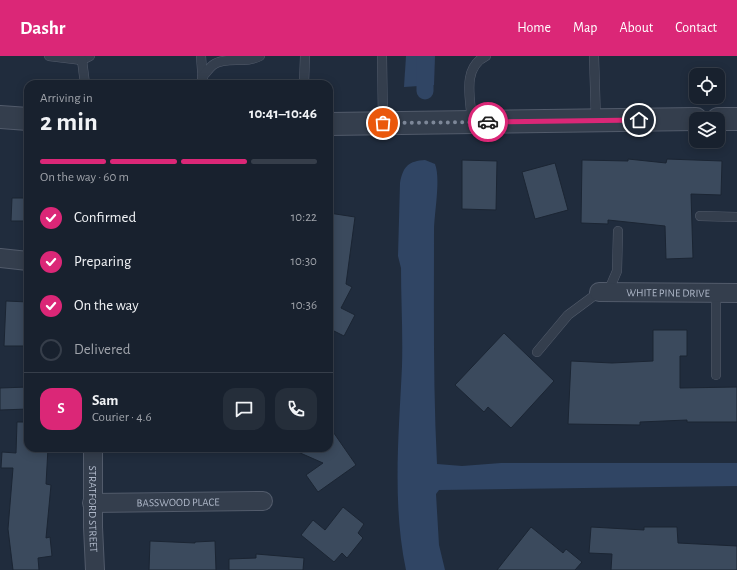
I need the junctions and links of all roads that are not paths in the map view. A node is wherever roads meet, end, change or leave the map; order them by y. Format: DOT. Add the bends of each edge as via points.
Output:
graph roads {
  1 [pos="49,56"];
  2 [pos="202,56"];
  3 [pos="260,56"];
  4 [pos="305,56"];
  5 [pos="382,56"];
  6 [pos="486,56"];
  7 [pos="594,56"];
  8 [pos="86,58"];
  9 [pos="85,80"];
  10 [pos="202,80"];
  11 [pos="304,80"];
  12 [pos="0,117"];
  13 [pos="725,119"];
  14 [pos="737,119"];
  15 [pos="24,120"];
  16 [pos="689,120"];
  17 [pos="596,121"];
  18 [pos="472,122"];
  19 [pos="383,123"];
  20 [pos="333,124"];
  21 [pos="700,216"];
  22 [pos="737,217"];
  23 [pos="618,231"];
  24 [pos="0,258"];
  25 [pos="24,261"];
  26 [pos="604,292"];
  27 [pos="716,292"];
  28 [pos="737,293"];
  29 [pos="536,352"];
  30 [pos="716,375"];
  31 [pos="93,452"];
  32 [pos="263,501"];
  33 [pos="92,503"];
  34 [pos="96,570"];
  1 -- 8 [label="lane"];
  2 -- 10 [label="lane"];
  3 -- 10 [label="lane" via="252,60 219,61"];
  4 -- 11 [label="lane"];
  5 -- 19 [label="lane"];
  6 -- 18 [label="lane" via="476,63 469,80"];
  7 -- 17 [label="lane"];
  8 -- 9 [label="lane"];
  12 -- 15 [label="street"];
  13 -- 14 [label="street"];
  16 -- 17 [label="street"];
  17 -- 18 [label="street"];
  18 -- 19 [label="street"];
  19 -- 20 [label="street"];
  21 -- 22 [label="lane"];
  23 -- 26 [label="lane" via="617,271"];
  24 -- 25 [label="street"];
  26 -- 27 [label="street, WHITE PINE DRIVE"];
  26 -- 29 [label="lane" via="568,315"];
  27 -- 28 [label="street, WHITE PINE DRIVE"];
  27 -- 30 [label="lane"];
  31 -- 33 [label="street, STRATFORD STREET"];
  32 -- 33 [label="street, BASSWOOD PLACE"];
  33 -- 34 [label="street, STRATFORD STREET"];
}
